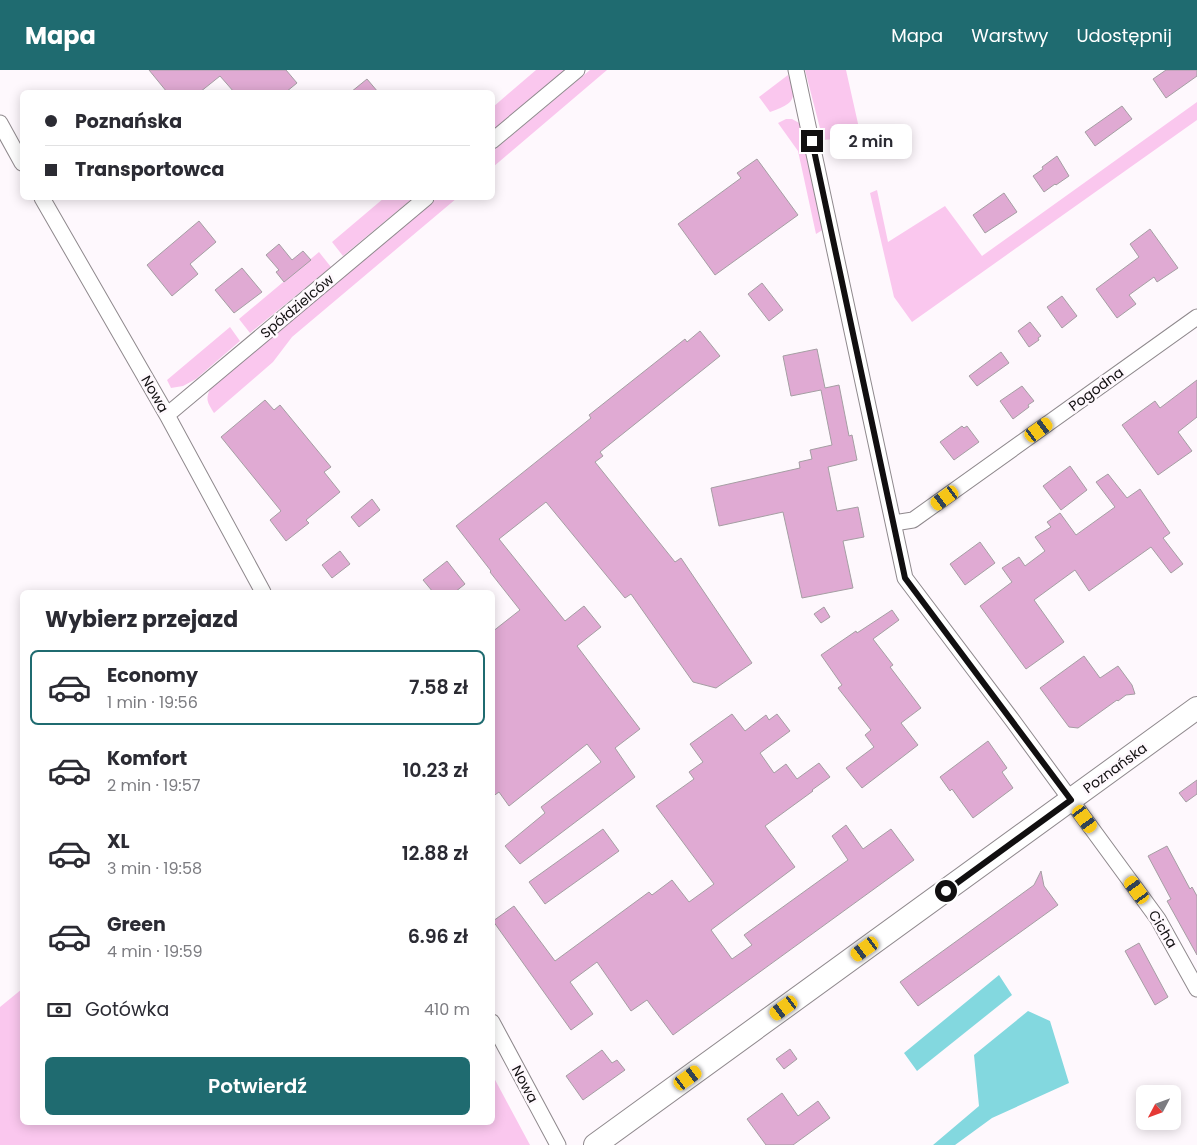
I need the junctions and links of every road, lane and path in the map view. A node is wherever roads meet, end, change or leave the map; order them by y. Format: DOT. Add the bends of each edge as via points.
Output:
graph roads {
  1 [pos="577,70"];
  2 [pos="796,70"];
  3 [pos="0,124"];
  4 [pos="495,138"];
  5 [pos="20,159"];
  6 [pos="43,200"];
  7 [pos="424,200"];
  8 [pos="1197,317"];
  9 [pos="168,416"];
  10 [pos="894,523"];
  11 [pos="262,590"];
  12 [pos="1197,708"];
  13 [pos="1071,800"];
  14 [pos="1197,989"];
  15 [pos="495,1028"];
  16 [pos="558,1145"];
  17 [pos="595,1145"];
  1 -- 4 [label="street"];
  2 -- 10 [label="street, Cicha"];
  3 -- 5 [label="street"];
  6 -- 9 [label="street, Nowa"];
  7 -- 9 [label="street, Spółdzielców"];
  8 -- 10 [label="street, Pogodna" via="913,520"];
  9 -- 11 [label="street, Nowa"];
  10 -- 13 [label="street, Cicha" via="905,578"];
  12 -- 13 [label="main road, Poznańska"];
  13 -- 14 [label="street, Cicha" via="1158,918"];
  13 -- 17 [label="main road, Poznańska"];
  15 -- 16 [label="street, Nowa"];
}
